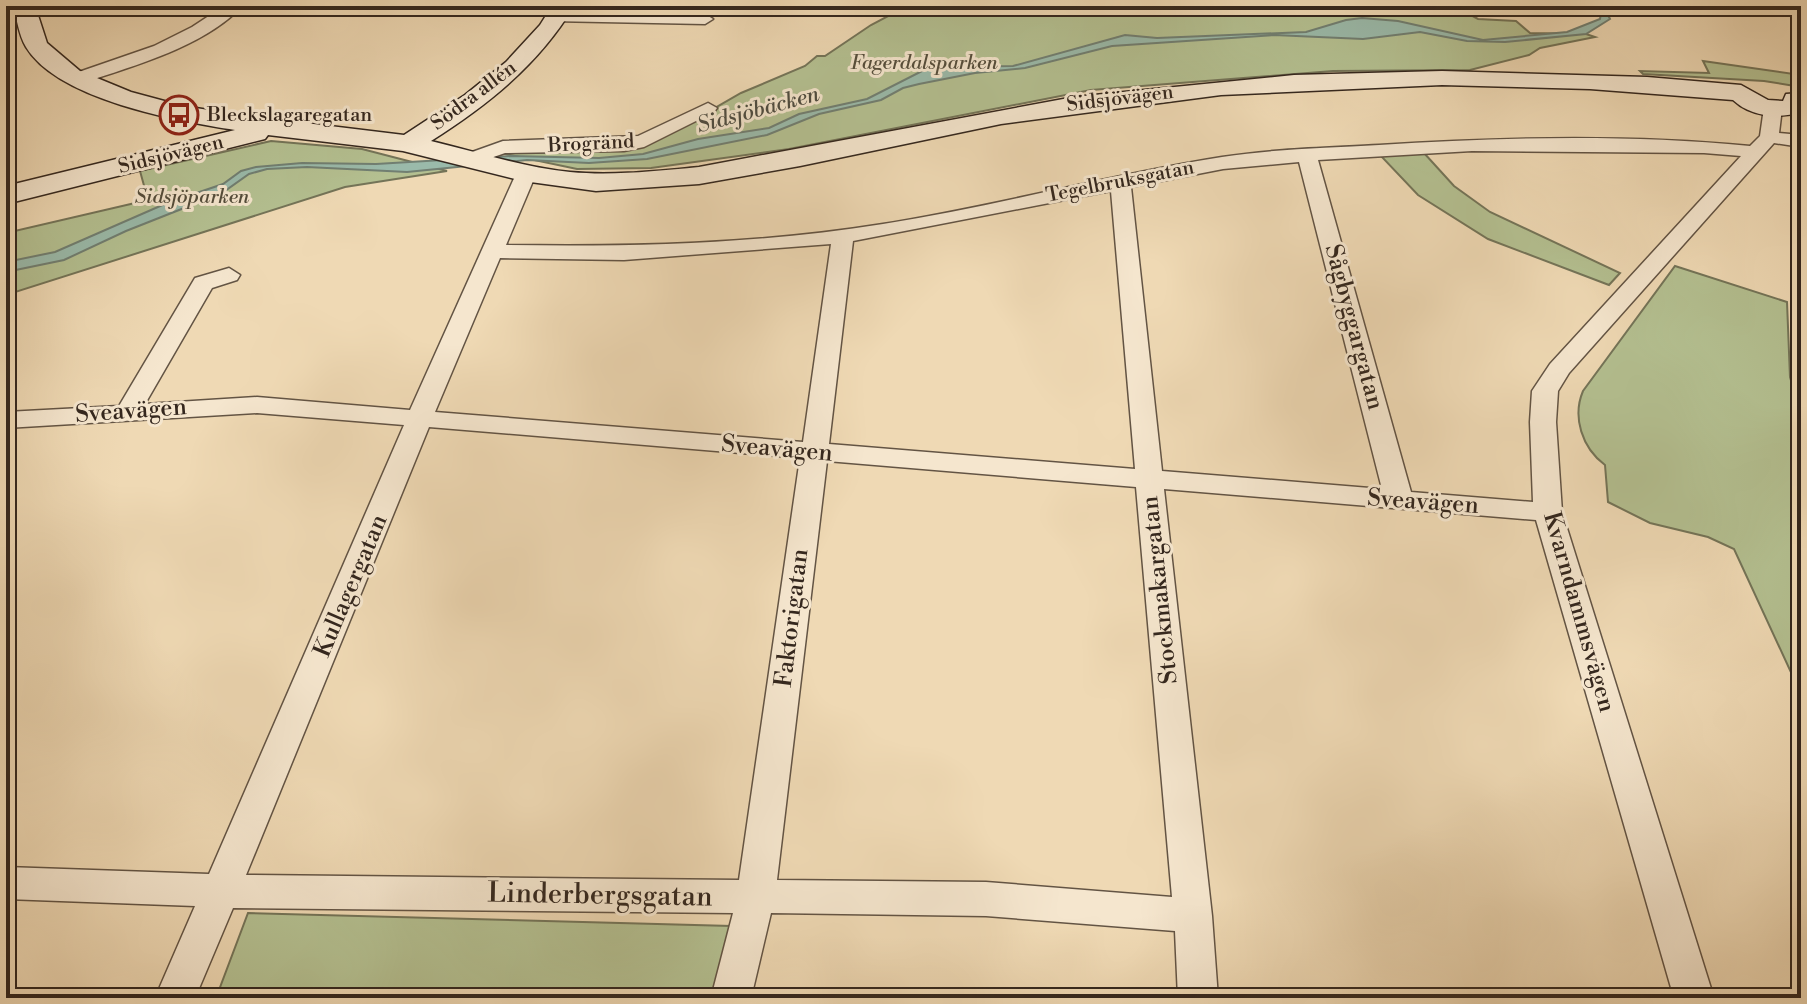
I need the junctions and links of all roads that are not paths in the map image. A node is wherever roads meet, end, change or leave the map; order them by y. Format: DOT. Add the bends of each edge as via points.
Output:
graph roads {
  1 [pos="24,6"];
  2 [pos="234,6"];
  3 [pos="317,6"];
  4 [pos="380,6"];
  5 [pos="560,12"];
  6 [pos="705,19"];
  7 [pos="79,78"];
  8 [pos="1789,102"];
  9 [pos="708,108"];
  10 [pos="276,127"];
  11 [pos="1801,141"];
  12 [pos="1761,144"];
  13 [pos="419,147"];
  14 [pos="1307,155"];
  15 [pos="496,164"];
  16 [pos="1120,182"];
  17 [pos="6,195"];
  18 [pos="843,237"];
  19 [pos="491,251"];
  20 [pos="229,275"];
  21 [pos="128,412"];
  22 [pos="420,419"];
  23 [pos="6,420"];
  24 [pos="813,452"];
  25 [pos="1149,480"];
  26 [pos="1399,500"];
  27 [pos="1548,512"];
  28 [pos="6,883"];
  29 [pos="221,891"];
  30 [pos="756,897"];
  31 [pos="1193,916"];
  32 [pos="175,998"];
  33 [pos="731,998"];
  34 [pos="1198,998"];
  35 [pos="1694,998"];
  1 -- 7 [label="main road" via="25,22 45,56"];
  2 -- 7 [label="street" via="165,49"];
  3 -- 4 [label="street"];
  5 -- 6 [label="street"];
  5 -- 13 [label="main road, Södra allén" via="496,84"];
  7 -- 10 [label="main road" via="179,115"];
  8 -- 12 [label="street"];
  8 -- 15 [label="main road, Sidsjövägen" via="1639,84 1492,78 1254,85 998,116 805,158 691,175 596,182"];
  9 -- 15 [label="street, Brogränd" via="644,141 503,147"];
  10 -- 13 [label="main road, Sidsjövägen"];
  10 -- 17 [label="main road, Sidsjövägen"];
  11 -- 12 [label="street, Tegelbruksgatan"];
  12 -- 14 [label="street, Tegelbruksgatan" via="1472,145"];
  12 -- 27 [label="street, Kvarndammsvägen" via="1545,391"];
  13 -- 15 [label="main road, Sidsjövägen"];
  14 -- 16 [label="street, Tegelbruksgatan" via="1223,163"];
  14 -- 26 [label="street, Sågbyggargatan"];
  15 -- 19 [label="street, Kullagergatan"];
  16 -- 18 [label="street, Tegelbruksgatan"];
  16 -- 25 [label="street, Stockmakargatan"];
  18 -- 19 [label="street, Tegelbruksgatan" via="665,252"];
  18 -- 24 [label="street, Faktorigatan"];
  19 -- 22 [label="street, Kullagergatan"];
  20 -- 21 [label="street" via="203,283"];
  21 -- 22 [label="street, Sveavägen" via="257,405"];
  21 -- 23 [label="street, Sveavägen"];
  22 -- 24 [label="street, Sveavägen"];
  22 -- 29 [label="street, Kullagergatan"];
  24 -- 25 [label="street, Sveavägen"];
  24 -- 30 [label="street, Faktorigatan"];
  25 -- 26 [label="street, Sveavägen"];
  25 -- 31 [label="street, Stockmakargatan"];
  26 -- 27 [label="street, Sveavägen"];
  27 -- 35 [label="street, Kvarndammsvägen"];
  28 -- 29 [label="street, Linderbergsgatan"];
  29 -- 30 [label="street, Linderbergsgatan"];
  29 -- 32 [label="street, Kullagergatan"];
  30 -- 31 [label="street, Linderbergsgatan" via="986,899"];
  30 -- 33 [label="street, Faktorigatan"];
  31 -- 34 [label="street, Stockmakargatan"];
}
